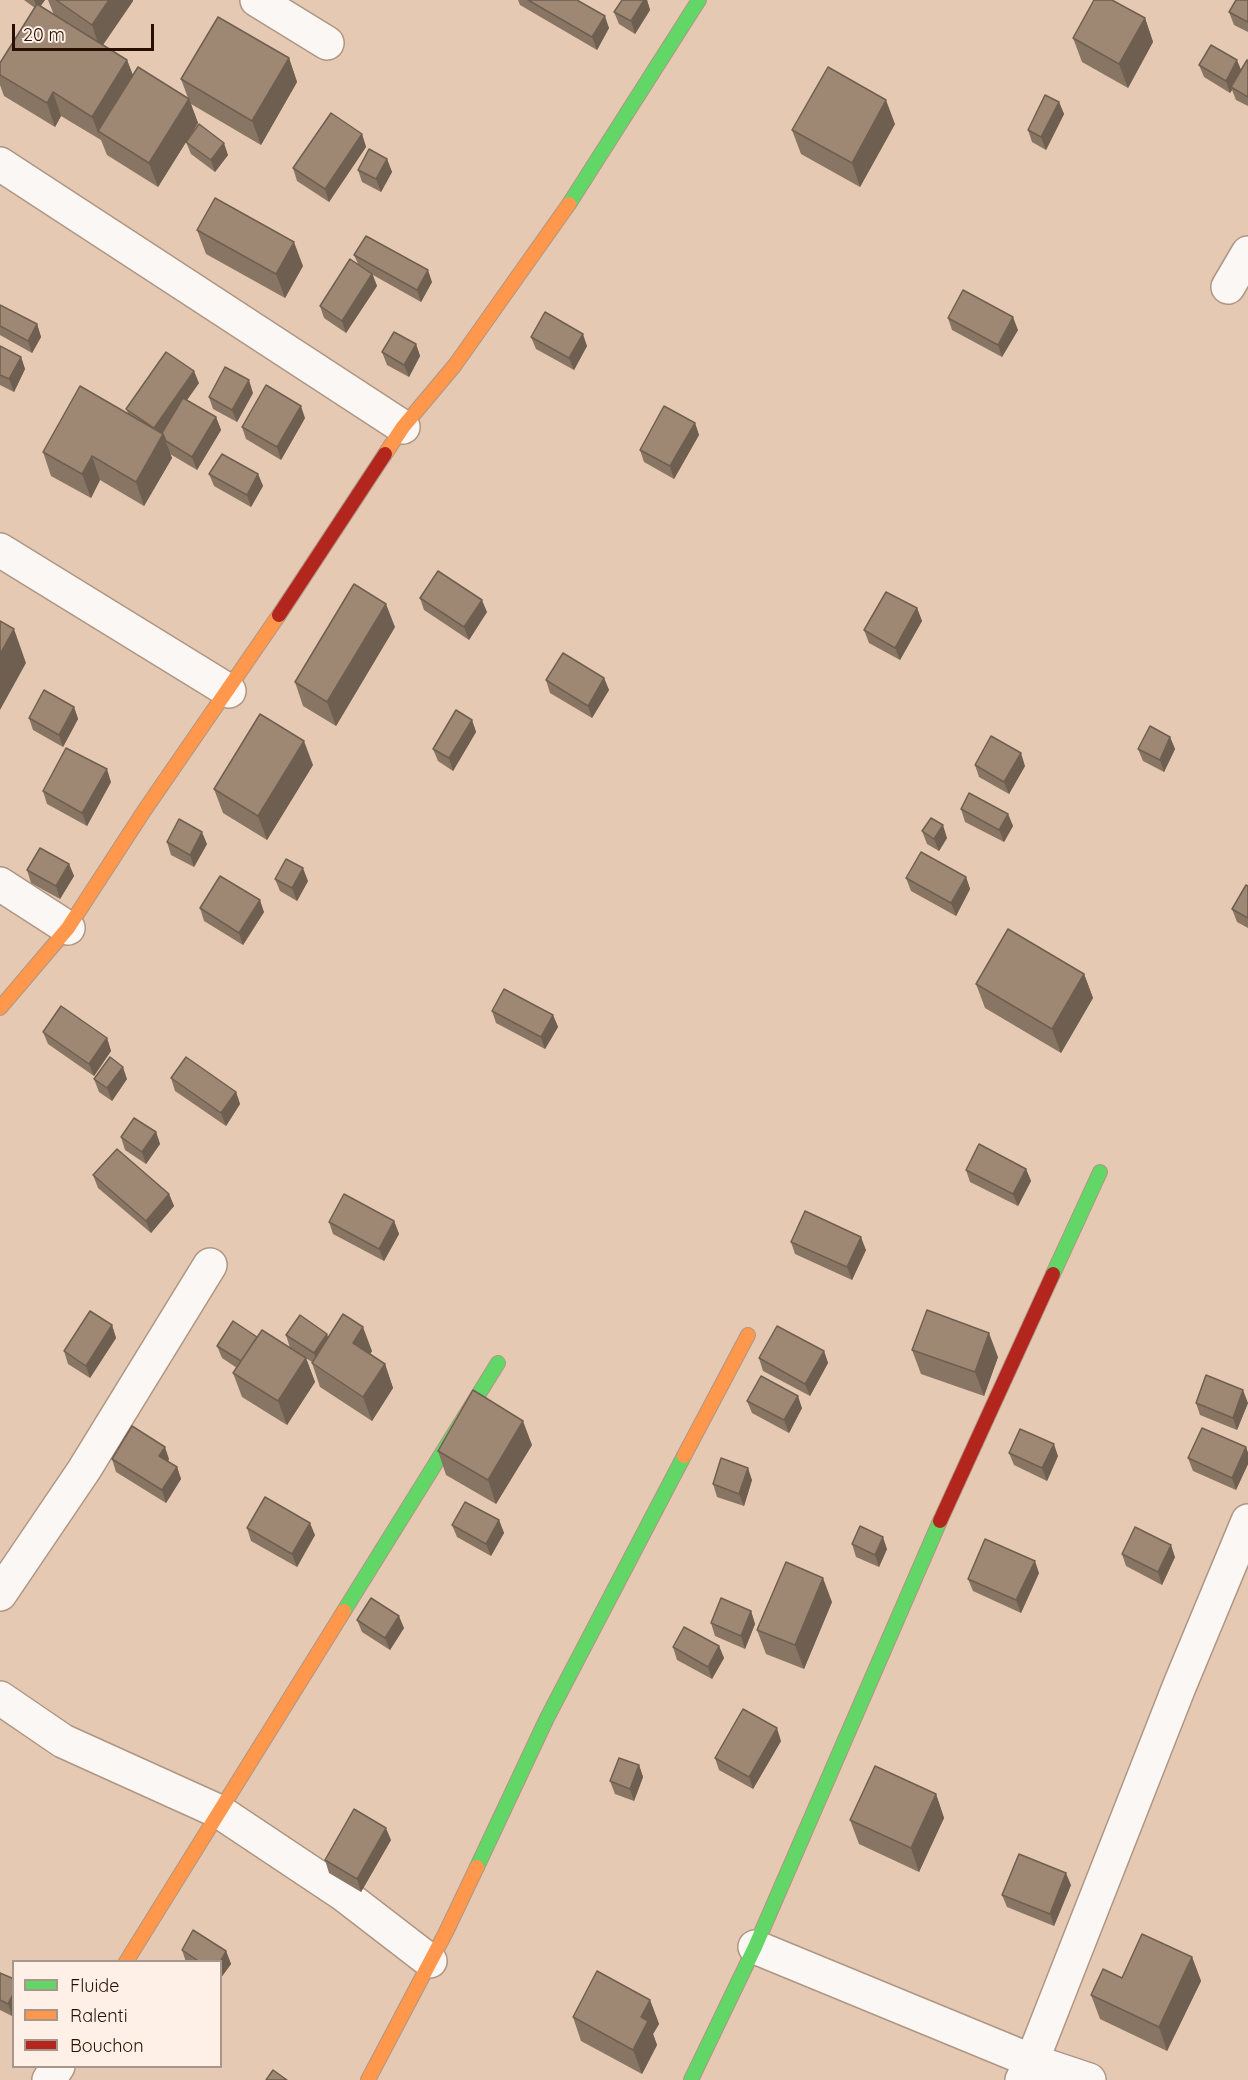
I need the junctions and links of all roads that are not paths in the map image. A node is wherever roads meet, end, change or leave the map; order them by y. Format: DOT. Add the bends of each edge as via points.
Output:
graph roads {
  1 [pos="257,0"];
  2 [pos="699,0"];
  3 [pos="327,43"];
  4 [pos="0,164"];
  5 [pos="1248,253"];
  6 [pos="1228,287"];
  7 [pos="404,427"];
  8 [pos="0,550"];
  9 [pos="229,691"];
  10 [pos="0,884"];
  11 [pos="68,928"];
  12 [pos="0,1008"];
  13 [pos="1100,1173"];
  14 [pos="210,1265"];
  15 [pos="748,1335"];
  16 [pos="498,1363"];
  17 [pos="1248,1521"];
  18 [pos="0,1594"];
  19 [pos="0,1698"];
  20 [pos="220,1812"];
  21 [pos="755,1947"];
  22 [pos="127,1960"];
  23 [pos="430,1962"];
  24 [pos="1027,2071"];
  25 [pos="368,2080"];
  26 [pos="691,2080"];
  27 [pos="1089,2080"];
  1 -- 3 [label="street"];
  2 -- 7 [label="street" via="569,205 455,365"];
  4 -- 7 [label="street"];
  5 -- 6 [label="street"];
  7 -- 9 [label="street"];
  8 -- 9 [label="street"];
  9 -- 11 [label="street"];
  10 -- 11 [label="street"];
  11 -- 12 [label="street"];
  13 -- 21 [label="street" via="927,1550"];
  14 -- 18 [label="street" via="84,1470"];
  15 -- 23 [label="street" via="547,1718"];
  16 -- 20 [label="street"];
  17 -- 24 [label="street"];
  19 -- 20 [label="street" via="63,1741"];
  20 -- 22 [label="street"];
  20 -- 23 [label="street" via="344,1894"];
  21 -- 24 [label="street"];
  21 -- 26 [label="street"];
  23 -- 25 [label="street"];
  24 -- 27 [label="street"];
}
